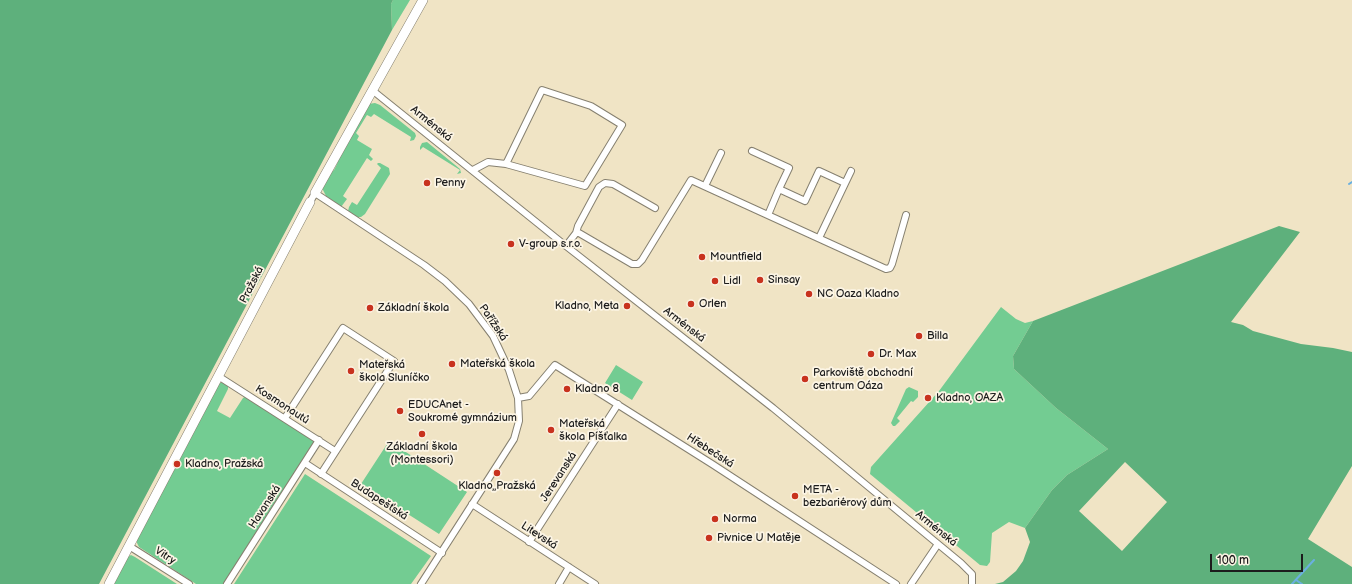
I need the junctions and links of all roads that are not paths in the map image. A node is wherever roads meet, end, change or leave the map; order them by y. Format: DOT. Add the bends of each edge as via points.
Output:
graph roads {
  1 [pos="423,0"];
  2 [pos="372,90"];
  3 [pos="752,151"];
  4 [pos="721,153"];
  5 [pos="506,164"];
  6 [pos="473,170"];
  7 [pos="851,171"];
  8 [pos="845,183"];
  9 [pos="705,186"];
  10 [pos="779,189"];
  11 [pos="315,193"];
  12 [pos="310,202"];
  13 [pos="655,208"];
  14 [pos="768,215"];
  15 [pos="906,215"];
  16 [pos="576,233"];
  17 [pos="819,238"];
  18 [pos="566,246"];
  19 [pos="218,376"];
  20 [pos="518,398"];
  21 [pos="618,404"];
  22 [pos="285,418"];
  23 [pos="319,440"];
  24 [pos="335,451"];
  25 [pos="305,463"];
  26 [pos="321,474"];
  27 [pos="472,504"];
  28 [pos="529,542"];
  29 [pos="938,544"];
  30 [pos="129,546"];
  31 [pos="442,553"];
  32 [pos="569,567"];
  33 [pos="109,584"];
  34 [pos="189,584"];
  35 [pos="227,584"];
  36 [pos="421,584"];
  37 [pos="559,584"];
  38 [pos="595,584"];
  39 [pos="896,584"];
  40 [pos="911,584"];
  41 [pos="972,584"];
  1 -- 2 [label="street, Pražská"];
  2 -- 6 [label="street, Arménská"];
  2 -- 11 [label="street, Pražská"];
  3 -- 10 [label="street" via="789,168"];
  4 -- 9 [label="street"];
  5 -- 5 [label="street" via="542,90 591,106 622,125 585,186"];
  5 -- 6 [label="street" via="488,162"];
  6 -- 18 [label="street, Arménská"];
  7 -- 8 [label="street"];
  8 -- 10 [label="street" via="819,171 805,201"];
  8 -- 17 [label="street"];
  9 -- 14 [label="street"];
  9 -- 16 [label="street" via="691,180 638,264 632,264"];
  10 -- 14 [label="street"];
  11 -- 12 [label="street, Pražská"];
  11 -- 20 [label="street, Pařížská" via="445,281 469,304 493,336 509,370"];
  12 -- 19 [label="street, Pražská"];
  13 -- 16 [label="street" via="605,182 599,187"];
  14 -- 17 [label="street"];
  15 -- 17 [label="street" via="890,268 886,269"];
  16 -- 18 [label="street"];
  18 -- 29 [label="street, Arménská" via="773,408"];
  19 -- 22 [label="street, Kosmonautů"];
  19 -- 30 [label="street, Pražská"];
  20 -- 21 [label="street, Hřebečská" via="529,396 555,365"];
  20 -- 27 [label="street, Pařížská" via="519,421 514,439"];
  21 -- 28 [label="street, Jerevanská"];
  21 -- 39 [label="street, Hřebečská"];
  22 -- 23 [label="street, Kosmonautů"];
  22 -- 24 [label="street" via="343,328 394,361"];
  23 -- 24 [label="street, Kosmonautů"];
  23 -- 25 [label="street, Havanská"];
  24 -- 26 [label="street"];
  25 -- 26 [label="street, Budapešťská"];
  25 -- 35 [label="street, Havanská"];
  26 -- 31 [label="street, Budapešťská"];
  27 -- 28 [label="street, Litevská"];
  27 -- 31 [label="street, Pařížská"];
  28 -- 32 [label="street, Litevská"];
  29 -- 40 [label="street"];
  29 -- 41 [label="street, Arménská" via="969,570 973,577"];
  30 -- 33 [label="street, Pražská"];
  30 -- 34 [label="street, Vitry"];
  31 -- 36 [label="street, Pařížská"];
  32 -- 37 [label="street"];
  32 -- 38 [label="street, Litevská"];
}
